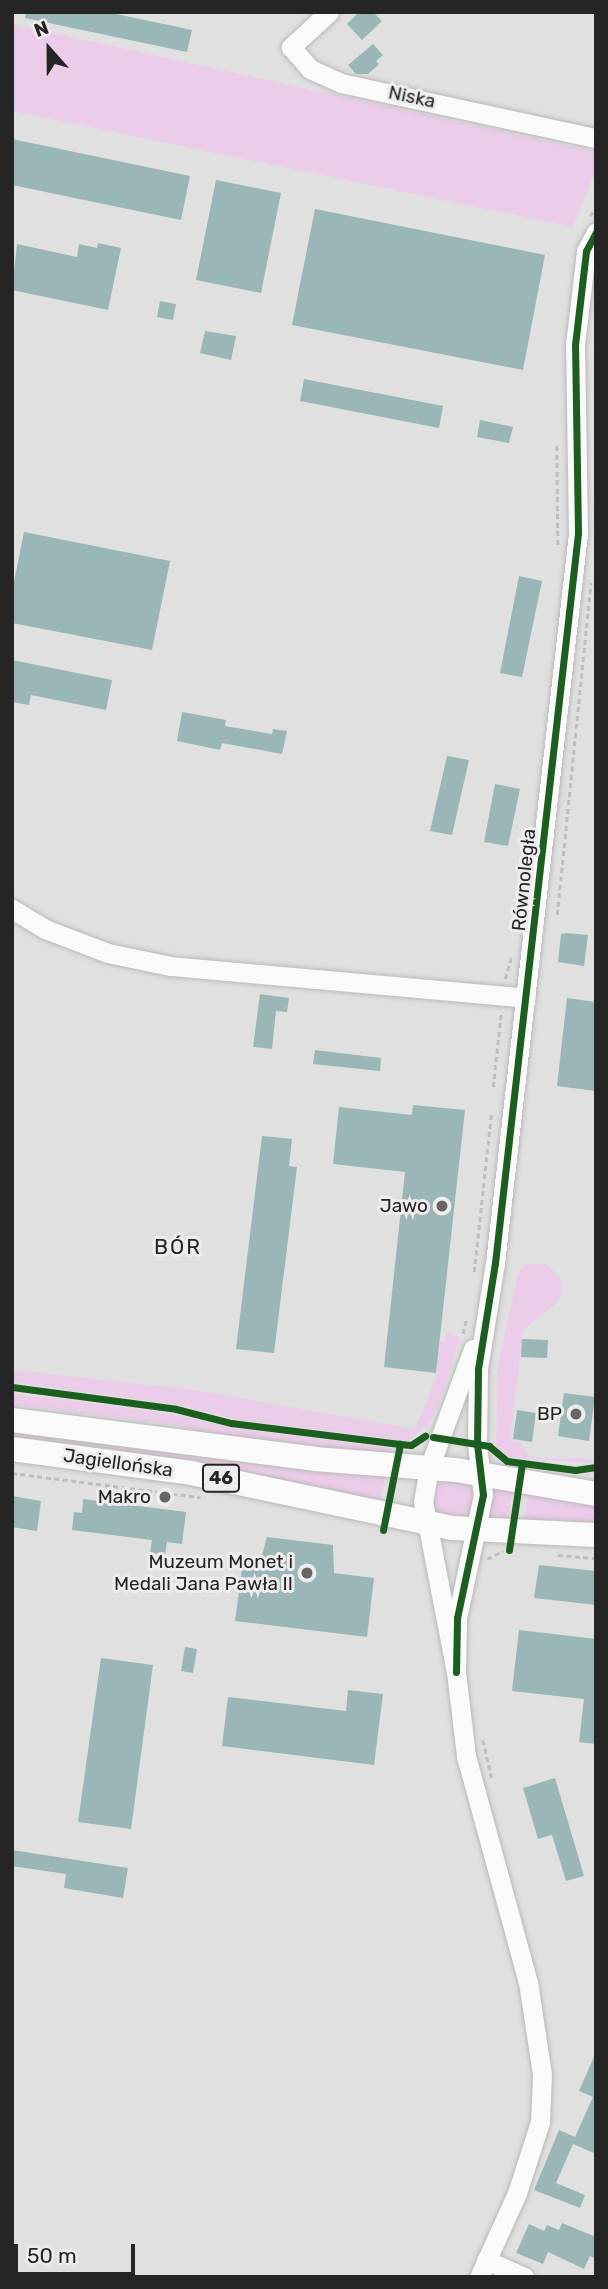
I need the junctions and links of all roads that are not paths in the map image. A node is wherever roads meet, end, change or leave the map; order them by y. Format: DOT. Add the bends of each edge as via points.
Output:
graph roads {
  1 [pos="329,12"];
  2 [pos="596,138"];
  3 [pos="596,232"];
  4 [pos="12,909"];
  5 [pos="526,998"];
  6 [pos="476,1318"];
  7 [pos="12,1420"];
  8 [pos="12,1449"];
  9 [pos="429,1468"];
  10 [pos="480,1474"];
  11 [pos="596,1494"];
  12 [pos="427,1524"];
  13 [pos="476,1531"];
  14 [pos="596,1535"];
  15 [pos="456,1672"];
  16 [pos="483,2269"];
  17 [pos="524,2277"];
  1 -- 2 [label="street, Niska" via="291,47 310,69 341,83"];
  3 -- 5 [label="street, Równoległa" via="586,251 575,345 578,533"];
  4 -- 5 [label="street" via="45,929 108,953 170,965"];
  5 -- 6 [label="street, Równoległa"];
  6 -- 9 [label="street, Równoległa"];
  6 -- 10 [label="street, Równoległa"];
  7 -- 9 [label="main road, Jagiellońska / 46" via="315,1459"];
  8 -- 12 [label="main road, Jagiellońska / 46" via="191,1473"];
  9 -- 10 [label="main road, Jagiellońska / 46"];
  9 -- 12 [label="street, Równoległa" via="423,1501"];
  10 -- 11 [label="main road, Jagiellońska / 46"];
  10 -- 13 [label="street, Równoległa"];
  12 -- 13 [label="main road, Jagiellońska / 46"];
  12 -- 15 [label="street, Równoległa"];
  13 -- 14 [label="main road, Jagiellońska / 46"];
  13 -- 15 [label="street, Równoległa" via="457,1618"];
  15 -- 16 [label="street" via="466,1756 528,1982 542,2075 540,2122 517,2193"];
  16 -- 17 [label="street"];
}
